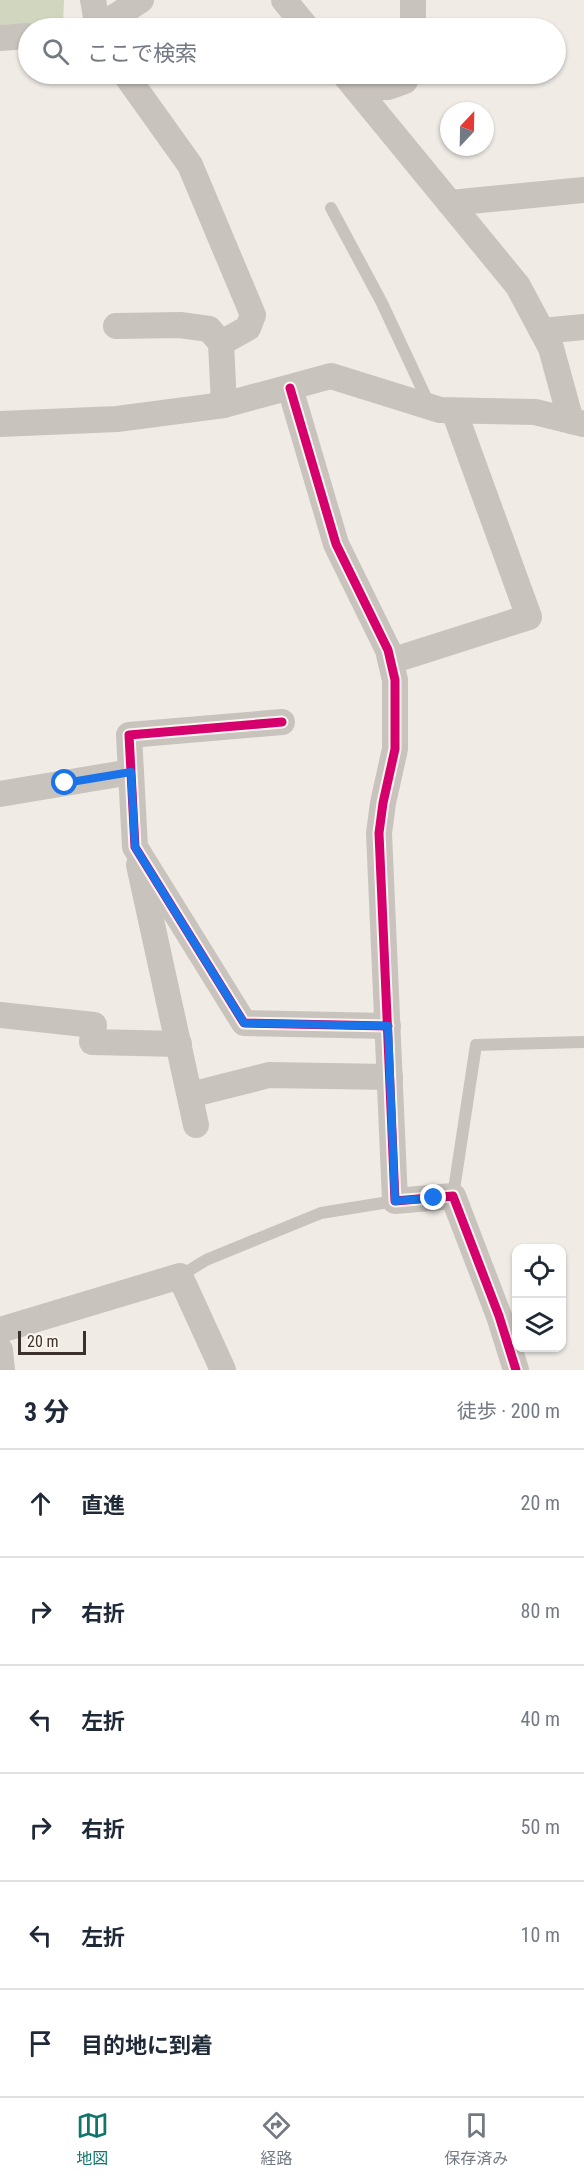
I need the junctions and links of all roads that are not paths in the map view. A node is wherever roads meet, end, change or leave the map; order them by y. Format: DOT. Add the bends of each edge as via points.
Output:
graph roads {
  1 [pos="93,0"];
  2 [pos="141,0"];
  3 [pos="284,0"];
  4 [pos="413,0"];
  5 [pos="96,18"];
  6 [pos="113,18"];
  7 [pos="299,18"];
  8 [pos="413,18"];
  9 [pos="18,37"];
  10 [pos="0,38"];
  11 [pos="131,84"];
  12 [pos="352,84"];
  13 [pos="369,84"];
  14 [pos="396,84"];
  15 [pos="584,190"];
  16 [pos="450,203"];
  17 [pos="331,208"];
  18 [pos="116,326"];
  19 [pos="584,327"];
  20 [pos="542,331"];
  21 [pos="221,344"];
  22 [pos="290,388"];
  23 [pos="224,405"];
  24 [pos="442,409"];
  25 [pos="578,423"];
  26 [pos="0,424"];
  27 [pos="391,661"];
  28 [pos="282,722"];
  29 [pos="131,772"];
  30 [pos="0,794"];
  31 [pos="135,847"];
  32 [pos="0,1015"];
  33 [pos="388,1026"];
  34 [pos="584,1042"];
  35 [pos="178,1044"];
  36 [pos="390,1077"];
  37 [pos="190,1095"];
  38 [pos="196,1125"];
  39 [pos="453,1196"];
  40 [pos="395,1201"];
  41 [pos="180,1276"];
  42 [pos="0,1330"];
  43 [pos="0,1350"];
  44 [pos="3,1370"];
  45 [pos="223,1370"];
  46 [pos="516,1370"];
  1 -- 5 [label="street"];
  2 -- 6 [label="street"];
  3 -- 7 [label="street"];
  4 -- 8 [label="street"];
  9 -- 10 [label="street"];
  11 -- 21 [label="street" via="190,165 253,315 248,328"];
  12 -- 16 [label="street"];
  13 -- 14 [label="street"];
  15 -- 16 [label="street"];
  16 -- 20 [label="street" via="518,286"];
  17 -- 24 [label="lane"];
  18 -- 21 [label="street" via="180,325 209,329"];
  19 -- 20 [label="street"];
  20 -- 25 [label="street"];
  21 -- 23 [label="street"];
  22 -- 23 [label="street"];
  22 -- 24 [label="street" via="331,376"];
  22 -- 27 [label="street" via="336,544"];
  23 -- 26 [label="street" via="117,419"];
  24 -- 25 [label="street" via="535,412"];
  24 -- 27 [label="street" via="529,617"];
  27 -- 33 [label="street" via="395,680 395,749 379,833"];
  28 -- 29 [label="street" via="129,735"];
  29 -- 30 [label="street"];
  29 -- 31 [label="street"];
  31 -- 33 [label="street" via="244,1023"];
  31 -- 35 [label="street"];
  32 -- 35 [label="street" via="94,1025 92,1042"];
  33 -- 36 [label="street"];
  34 -- 39 [label="lane" via="476,1045"];
  35 -- 37 [label="street"];
  36 -- 37 [label="street" via="269,1076"];
  36 -- 40 [label="street"];
  37 -- 38 [label="street"];
  39 -- 40 [label="street"];
  39 -- 46 [label="street"];
  40 -- 41 [label="lane" via="321,1213 206,1260"];
  41 -- 42 [label="street"];
  41 -- 45 [label="street"];
  43 -- 44 [label="street"];
}
